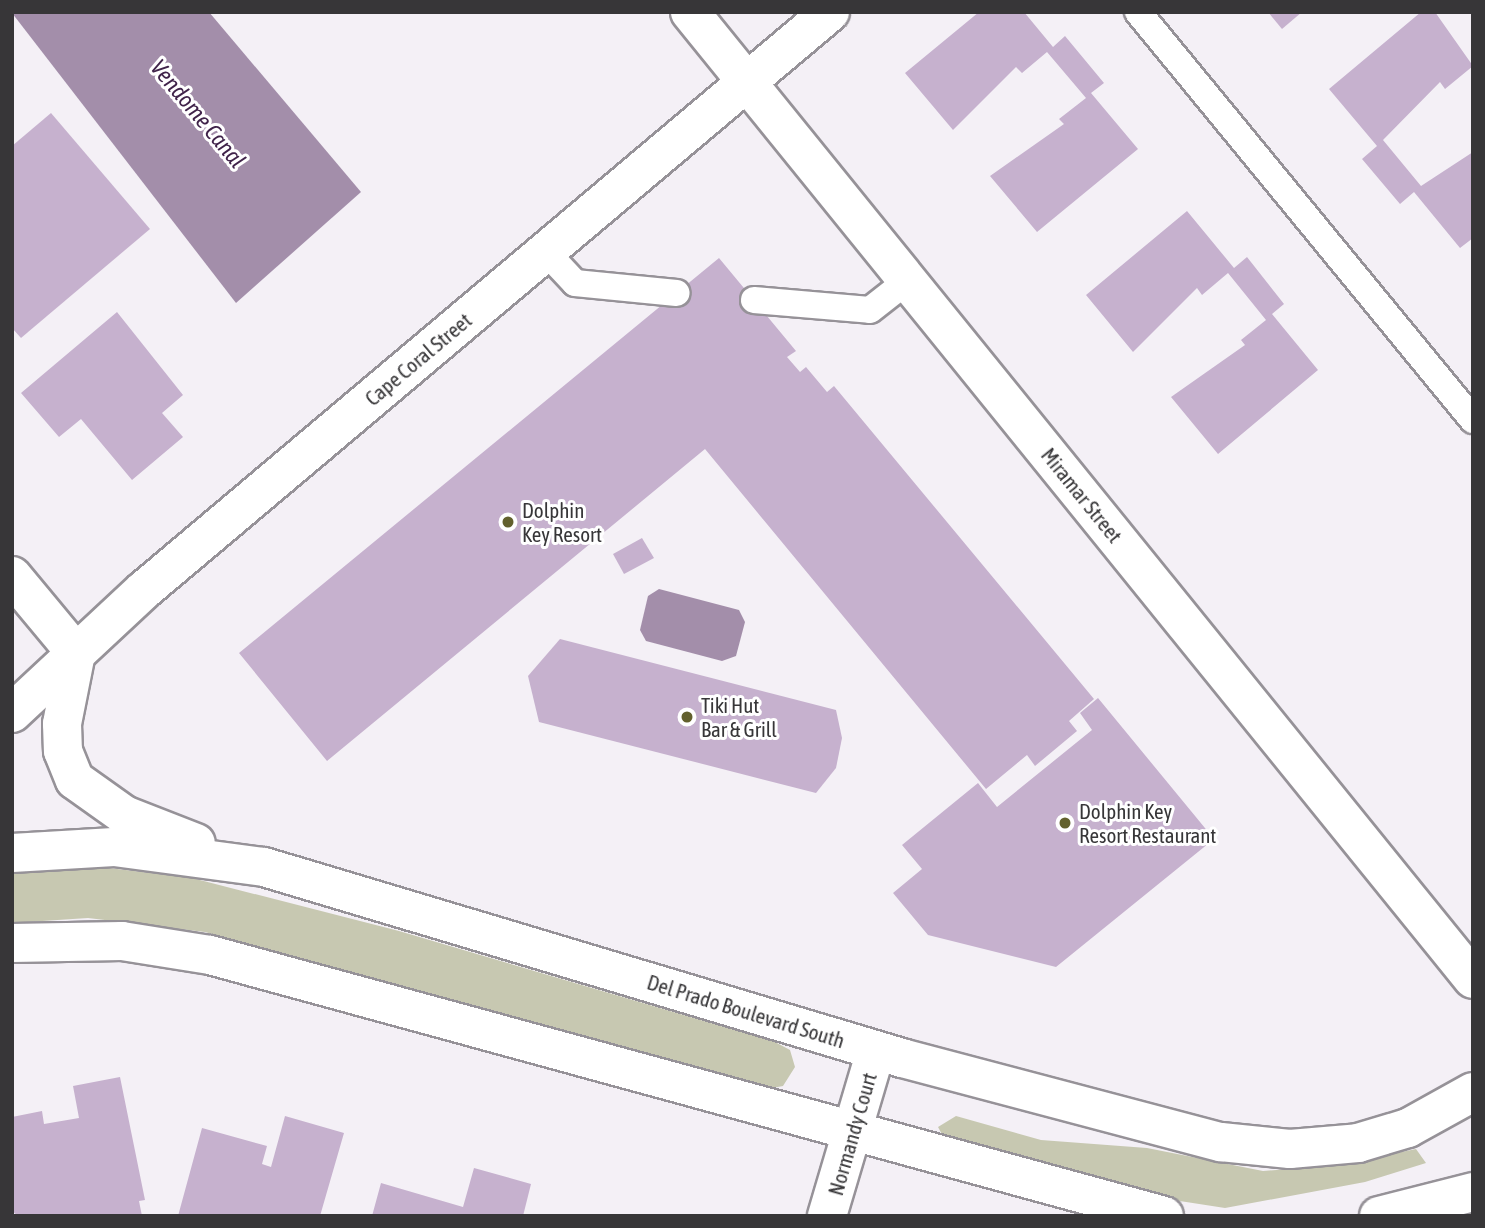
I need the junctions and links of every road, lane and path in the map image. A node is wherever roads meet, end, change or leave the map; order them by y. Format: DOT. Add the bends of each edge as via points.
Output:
graph roads {
  1 [pos="690,12"];
  2 [pos="830,12"];
  3 [pos="1138,12"];
  4 [pos="747,82"];
  5 [pos="546,253"];
  6 [pos="907,281"];
  7 [pos="677,293"];
  8 [pos="754,300"];
  9 [pos="1473,420"];
  10 [pos="12,576"];
  11 [pos="76,653"];
  12 [pos="12,713"];
  13 [pos="12,853"];
  14 [pos="264,867"];
  15 [pos="12,943"];
  16 [pos="1473,979"];
  17 [pos="876,1051"];
  18 [pos="1473,1092"];
  19 [pos="853,1130"];
  20 [pos="1473,1192"];
  21 [pos="827,1216"];
  22 [pos="1164,1216"];
  23 [pos="1379,1216"];
  1 -- 4 [label="street, Miramar Street"];
  2 -- 4 [label="street, Cape Coral Street"];
  3 -- 9 [label="lane"];
  4 -- 5 [label="street, Cape Coral Street"];
  4 -- 6 [label="street, Miramar Street"];
  5 -- 7 [label="lane" via="575,283"];
  5 -- 11 [label="street, Cape Coral Street"];
  6 -- 8 [label="lane" via="870,310"];
  6 -- 16 [label="street, Miramar Street"];
  10 -- 11 [label="street"];
  11 -- 12 [label="street, Cape Coral Street"];
  11 -- 14 [label="street" via="62,724 62,751 75,780 124,815"];
  13 -- 14 [label="street, Del Prado Boulevard South" via="114,848"];
  14 -- 17 [label="street, Del Prado Boulevard South" via="380,896"];
  15 -- 19 [label="street" via="122,941 211,955"];
  17 -- 18 [label="street, Del Prado Boulevard South" via="1221,1142 1290,1149 1358,1143 1408,1128"];
  17 -- 19 [label="street, Normandy Court"];
  19 -- 21 [label="street, Normandy Court"];
  19 -- 22 [label="street"];
  20 -- 23 [label="street"];
}
